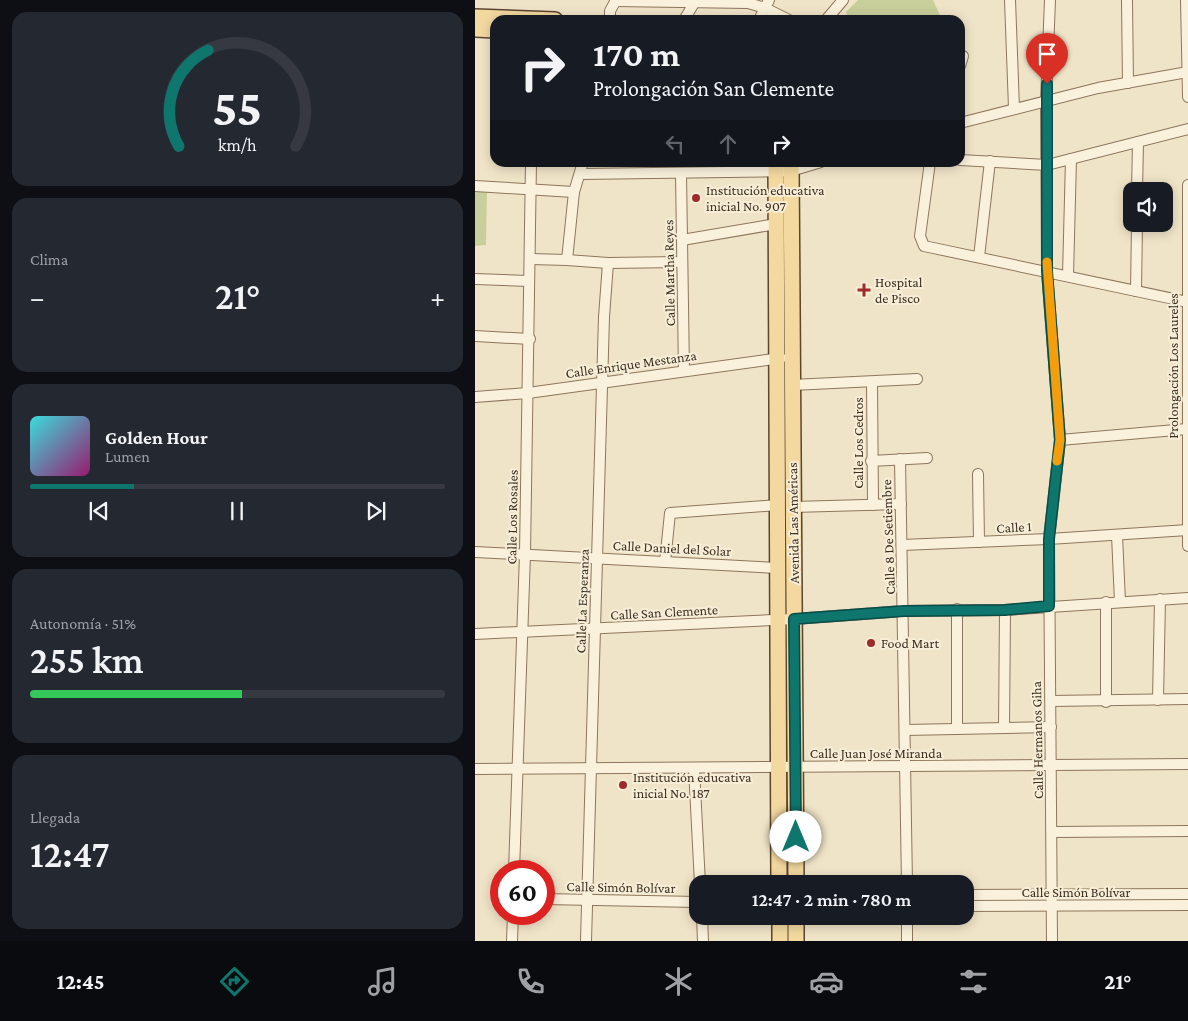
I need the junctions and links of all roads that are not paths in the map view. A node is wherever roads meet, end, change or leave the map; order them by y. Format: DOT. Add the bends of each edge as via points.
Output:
graph roads {
  1 [pos="615,0"];
  2 [pos="843,0"];
  3 [pos="1010,0"];
  4 [pos="1050,0"];
  5 [pos="1127,0"];
  6 [pos="1186,0"];
  7 [pos="695,1"];
  8 [pos="767,4"];
  9 [pos="610,15"];
  10 [pos="687,15"];
  11 [pos="782,15"];
  12 [pos="830,15"];
  13 [pos="475,17"];
  14 [pos="490,18"];
  15 [pos="475,29"];
  16 [pos="490,30"];
  17 [pos="1188,72"];
  18 [pos="1128,83"];
  19 [pos="1188,97"];
  20 [pos="1046,101"];
  21 [pos="1014,108"];
  22 [pos="965,122"];
  23 [pos="1188,129"];
  24 [pos="1138,142"];
  25 [pos="1071,159"];
  26 [pos="965,160"];
  27 [pos="989,162"];
  28 [pos="1047,165"];
  29 [pos="531,167"];
  30 [pos="582,167"];
  31 [pos="784,167"];
  32 [pos="929,167"];
  33 [pos="580,174"];
  34 [pos="681,174"];
  35 [pos="1137,182"];
  36 [pos="1188,185"];
  37 [pos="475,186"];
  38 [pos="532,188"];
  39 [pos="574,192"];
  40 [pos="776,224"];
  41 [pos="1137,232"];
  42 [pos="682,240"];
  43 [pos="979,257"];
  44 [pos="531,259"];
  45 [pos="567,260"];
  46 [pos="682,262"];
  47 [pos="607,263"];
  48 [pos="1047,271"];
  49 [pos="1068,276"];
  50 [pos="475,279"];
  51 [pos="529,282"];
  52 [pos="1136,291"];
  53 [pos="1187,302"];
  54 [pos="475,336"];
  55 [pos="530,339"];
  56 [pos="785,358"];
  57 [pos="684,370"];
  58 [pos="917,380"];
  59 [pos="602,382"];
  60 [pos="872,382"];
  61 [pos="792,385"];
  62 [pos="528,393"];
  63 [pos="475,397"];
  64 [pos="1187,405"];
  65 [pos="1187,429"];
  66 [pos="1060,440"];
  67 [pos="927,458"];
  68 [pos="900,459"];
  69 [pos="871,461"];
  70 [pos="978,474"];
  71 [pos="901,504"];
  72 [pos="873,505"];
  73 [pos="786,506"];
  74 [pos="1188,530"];
  75 [pos="1117,535"];
  76 [pos="1049,539"];
  77 [pos="778,542"];
  78 [pos="794,542"];
  79 [pos="979,542"];
  80 [pos="902,545"];
  81 [pos="1188,546"];
  82 [pos="475,552"];
  83 [pos="525,554"];
  84 [pos="597,558"];
  85 [pos="665,562"];
  86 [pos="778,568"];
  87 [pos="1188,598"];
  88 [pos="1161,599"];
  89 [pos="1106,602"];
  90 [pos="1121,602"];
  91 [pos="1049,606"];
  92 [pos="957,609"];
  93 [pos="1005,610"];
  94 [pos="904,611"];
  95 [pos="786,620"];
  96 [pos="595,628"];
  97 [pos="521,631"];
  98 [pos="475,634"];
  99 [pos="1188,699"];
  100 [pos="1158,700"];
  101 [pos="1051,702"];
  102 [pos="1106,702"];
  103 [pos="1051,726"];
  104 [pos="1005,728"];
  105 [pos="957,729"];
  106 [pos="905,730"];
  107 [pos="1188,764"];
  108 [pos="1051,765"];
  109 [pos="905,766"];
  110 [pos="779,767"];
  111 [pos="795,767"];
  112 [pos="592,768"];
  113 [pos="694,768"];
  114 [pos="475,769"];
  115 [pos="518,769"];
  116 [pos="1188,830"];
  117 [pos="1052,832"];
  118 [pos="514,860"];
  119 [pos="700,875"];
  120 [pos="779,875"];
  121 [pos="796,875"];
  122 [pos="907,875"];
  123 [pos="1052,894"];
  124 [pos="1188,894"];
  125 [pos="974,895"];
  126 [pos="555,899"];
  127 [pos="587,900"];
  128 [pos="689,902"];
  129 [pos="1188,905"];
  130 [pos="974,906"];
  131 [pos="1052,907"];
  132 [pos="513,925"];
  133 [pos="702,925"];
  134 [pos="779,925"];
  135 [pos="796,925"];
  136 [pos="907,925"];
  137 [pos="512,941"];
  138 [pos="586,941"];
  139 [pos="703,941"];
  140 [pos="779,941"];
  141 [pos="796,941"];
  142 [pos="907,941"];
  143 [pos="1052,941"];
  1 -- 7 [label="street"];
  1 -- 9 [label="street"];
  2 -- 12 [label="street"];
  3 -- 21 [label="street"];
  4 -- 20 [label="street, Calle Hermanos Giha"];
  5 -- 18 [label="street"];
  6 -- 17 [label="street"];
  7 -- 8 [label="street"];
  7 -- 10 [label="street"];
  8 -- 11 [label="street"];
  13 -- 14 [label="main road"];
  15 -- 16 [label="main road"];
  17 -- 18 [label="street"];
  17 -- 19 [label="street"];
  18 -- 20 [label="street"];
  20 -- 21 [label="street"];
  20 -- 28 [label="street, Calle Hermanos Giha"];
  21 -- 22 [label="street"];
  23 -- 24 [label="street"];
  24 -- 25 [label="street"];
  24 -- 35 [label="street"];
  25 -- 28 [label="street"];
  25 -- 49 [label="street"];
  26 -- 27 [label="street"];
  27 -- 28 [label="street"];
  27 -- 43 [label="street"];
  28 -- 48 [label="street, Calle Hermanos Giha"];
  29 -- 38 [label="street, Calle Los Rosales"];
  30 -- 33 [label="street"];
  31 -- 34 [label="street"];
  31 -- 40 [label="main road, Avenida Las Américas"];
  31 -- 56 [label="main road, Avenida Las Américas"];
  32 -- 43 [label="street" via="920,236 922,243"];
  33 -- 34 [label="street"];
  33 -- 39 [label="street"];
  34 -- 42 [label="street, Calle Martha Reyes"];
  36 -- 53 [label="street, Prolongación Los Laureles"];
  37 -- 38 [label="street"];
  38 -- 39 [label="street"];
  38 -- 44 [label="street, Calle Los Rosales"];
  39 -- 45 [label="street"];
  40 -- 42 [label="street"];
  40 -- 56 [label="main road, Avenida Las Américas"];
  41 -- 52 [label="street"];
  42 -- 46 [label="street, Calle Martha Reyes"];
  43 -- 48 [label="street"];
  44 -- 45 [label="street"];
  44 -- 51 [label="street, Calle Los Rosales"];
  45 -- 47 [label="street"];
  46 -- 47 [label="street"];
  46 -- 57 [label="street, Calle Martha Reyes"];
  47 -- 59 [label="street, Calle La Esperanza"];
  48 -- 49 [label="street"];
  48 -- 66 [label="street, Calle Hermanos Giha"];
  49 -- 52 [label="street"];
  50 -- 51 [label="street"];
  51 -- 55 [label="street, Calle Los Rosales"];
  52 -- 53 [label="street"];
  53 -- 64 [label="street, Prolongación Los Laureles"];
  54 -- 55 [label="street"];
  55 -- 62 [label="street, Calle Los Rosales"];
  56 -- 57 [label="street, Calle Enrique Mestanza"];
  56 -- 61 [label="main road, Avenida Las Américas"];
  56 -- 73 [label="main road, Avenida Las Américas"];
  57 -- 59 [label="street, Calle Enrique Mestanza"];
  58 -- 60 [label="street"];
  59 -- 62 [label="street, Calle Enrique Mestanza"];
  59 -- 84 [label="street, Calle La Esperanza"];
  60 -- 61 [label="street"];
  60 -- 69 [label="street, Calle Los Cedros"];
  61 -- 73 [label="main road, Avenida Las Américas"];
  62 -- 63 [label="street, Calle Enrique Mestanza"];
  62 -- 83 [label="street, Calle Los Rosales"];
  64 -- 65 [label="street, Prolongación Los Laureles"];
  65 -- 66 [label="street"];
  65 -- 74 [label="street, Prolongación Los Laureles"];
  66 -- 76 [label="street, Calle Hermanos Giha"];
  67 -- 68 [label="street"];
  68 -- 69 [label="street"];
  68 -- 71 [label="street, Calle 8 De Setiembre"];
  69 -- 72 [label="street, Calle Los Cedros"];
  70 -- 79 [label="street"];
  71 -- 72 [label="street"];
  71 -- 80 [label="street, Calle 8 De Setiembre"];
  72 -- 73 [label="street"];
  73 -- 77 [label="main road, Avenida Las Américas"];
  73 -- 78 [label="main road, Avenida Las Américas"];
  73 -- 85 [label="street" via="671,513"];
  74 -- 75 [label="street, Calle 1"];
  74 -- 81 [label="street, Prolongación Los Laureles"];
  75 -- 76 [label="street, Calle 1"];
  75 -- 90 [label="street"];
  76 -- 79 [label="street, Calle 1"];
  76 -- 91 [label="street, Calle Hermanos Giha"];
  77 -- 78 [label="main road"];
  77 -- 86 [label="main road, Avenida Las Américas"];
  78 -- 95 [label="main road, Avenida Las Américas"];
  79 -- 80 [label="street, Calle 1"];
  80 -- 94 [label="street, Calle 8 De Setiembre"];
  82 -- 83 [label="street, Calle Daniel del Solar"];
  83 -- 84 [label="street, Calle Daniel del Solar"];
  83 -- 97 [label="street, Calle Los Rosales"];
  84 -- 85 [label="street, Calle Daniel del Solar"];
  84 -- 96 [label="street, Calle La Esperanza"];
  85 -- 86 [label="street, Calle Daniel del Solar"];
  86 -- 95 [label="main road, Avenida Las Américas"];
  87 -- 88 [label="street, Calle San Clemente"];
  88 -- 90 [label="street, Calle San Clemente"];
  88 -- 100 [label="street"];
  89 -- 90 [label="street, Calle San Clemente"];
  89 -- 91 [label="street, Calle San Clemente"];
  89 -- 102 [label="street"];
  91 -- 93 [label="street, Calle San Clemente"];
  91 -- 101 [label="street, Calle Hermanos Giha"];
  92 -- 93 [label="street, Calle San Clemente"];
  92 -- 94 [label="street, Calle San Clemente"];
  92 -- 105 [label="street"];
  93 -- 104 [label="street"];
  94 -- 95 [label="street, Calle San Clemente"];
  94 -- 106 [label="street, Calle 8 De Setiembre"];
  95 -- 96 [label="street, Calle San Clemente"];
  95 -- 110 [label="main road, Avenida Las Américas"];
  95 -- 111 [label="main road, Avenida Las Américas"];
  96 -- 97 [label="street, Calle San Clemente"];
  96 -- 112 [label="street, Calle La Esperanza"];
  97 -- 98 [label="street, Calle San Clemente"];
  97 -- 115 [label="street, Calle Los Rosales"];
  99 -- 100 [label="street"];
  100 -- 102 [label="street"];
  101 -- 102 [label="street"];
  101 -- 103 [label="street, Calle Hermanos Giha"];
  103 -- 104 [label="street"];
  103 -- 108 [label="street, Calle Hermanos Giha"];
  104 -- 105 [label="street"];
  105 -- 106 [label="street"];
  106 -- 109 [label="street, Calle 8 De Setiembre"];
  107 -- 108 [label="street, Calle Juan José Miranda"];
  108 -- 109 [label="street, Calle Juan José Miranda"];
  108 -- 117 [label="street, Calle Hermanos Giha"];
  109 -- 111 [label="street, Calle Juan José Miranda"];
  109 -- 122 [label="street, Calle 8 De Setiembre"];
  110 -- 111 [label="street, Calle Juan José Miranda"];
  110 -- 113 [label="street, Calle Juan José Miranda"];
  110 -- 120 [label="main road, Avenida Las Américas"];
  111 -- 121 [label="main road, Avenida Las Américas"];
  112 -- 113 [label="street, Calle Juan José Miranda"];
  112 -- 115 [label="street, Calle Juan José Miranda"];
  112 -- 127 [label="street, Calle La Esperanza"];
  113 -- 119 [label="street"];
  114 -- 115 [label="street, Calle Juan José Miranda"];
  115 -- 118 [label="street, Calle Los Rosales"];
  116 -- 117 [label="street"];
  117 -- 123 [label="street, Calle Hermanos Giha"];
  123 -- 124 [label="street, Calle Simón Bolívar"];
  123 -- 125 [label="street, Calle Simón Bolívar"];
  123 -- 131 [label="street, Calle Hermanos Giha"];
  126 -- 127 [label="street, Calle Simón Bolívar"];
  127 -- 128 [label="street, Calle Simón Bolívar"];
  127 -- 138 [label="street, Calle La Esperanza"];
  129 -- 131 [label="street, Calle Simón Bolívar"];
  130 -- 131 [label="street, Calle Simón Bolívar"];
  131 -- 143 [label="street, Calle Hermanos Giha"];
  132 -- 137 [label="street"];
  133 -- 139 [label="street"];
  134 -- 140 [label="main road"];
  135 -- 141 [label="main road"];
  136 -- 142 [label="street"];
}
